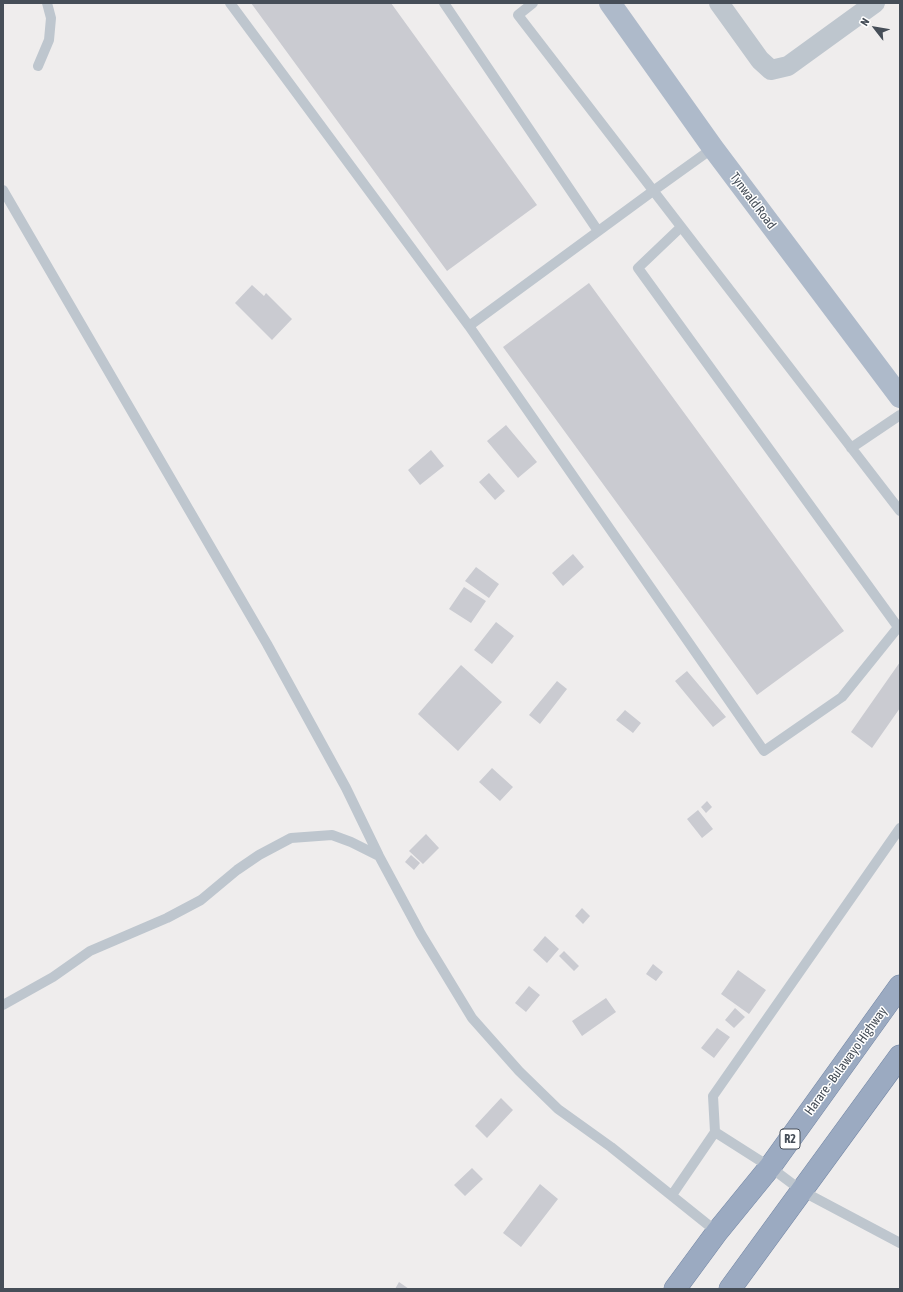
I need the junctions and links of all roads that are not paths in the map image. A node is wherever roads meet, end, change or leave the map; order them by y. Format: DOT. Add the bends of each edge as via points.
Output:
graph roads {
  1 [pos="48,3"];
  2 [pos="230,3"];
  3 [pos="444,3"];
  4 [pos="533,3"];
  5 [pos="610,3"];
  6 [pos="719,3"];
  7 [pos="875,3"];
  8 [pos="38,66"];
  9 [pos="713,148"];
  10 [pos="3,190"];
  11 [pos="653,190"];
  12 [pos="681,227"];
  13 [pos="598,231"];
  14 [pos="469,326"];
  15 [pos="900,397"];
  16 [pos="900,415"];
  17 [pos="851,448"];
  18 [pos="900,511"];
  19 [pos="899,626"];
  20 [pos="900,828"];
  21 [pos="379,856"];
  22 [pos="900,986"];
  23 [pos="3,1005"];
  24 [pos="900,1056"];
  25 [pos="716,1132"];
  26 [pos="770,1167"];
  27 [pos="802,1191"];
  28 [pos="672,1195"];
  29 [pos="717,1232"];
  30 [pos="900,1243"];
  31 [pos="674,1289"];
  32 [pos="730,1289"];
  1 -- 8 [label="lane" via="51,18 49,40"];
  2 -- 14 [label="lane"];
  3 -- 13 [label="lane"];
  4 -- 11 [label="lane" via="518,15"];
  5 -- 9 [label="main road, Tynwald Road"];
  6 -- 7 [label="street" via="760,60 772,70 788,66"];
  9 -- 11 [label="lane"];
  9 -- 15 [label="main road, Tynwald Road"];
  10 -- 21 [label="lane" via="267,644 346,788"];
  11 -- 12 [label="lane"];
  11 -- 13 [label="lane"];
  12 -- 17 [label="lane"];
  12 -- 19 [label="lane" via="638,268"];
  13 -- 14 [label="lane"];
  14 -- 19 [label="lane" via="764,751 842,697"];
  16 -- 17 [label="lane"];
  17 -- 18 [label="lane"];
  20 -- 25 [label="lane" via="713,1096"];
  21 -- 23 [label="lane" via="332,835 292,838 248,862 201,900 167,918 90,951 52,977"];
  21 -- 28 [label="lane" via="421,934 472,1018 518,1071 558,1109"];
  22 -- 26 [label="highway, Harare - Bulawayo Highway / R2"];
  24 -- 27 [label="highway"];
  25 -- 26 [label="lane"];
  25 -- 28 [label="lane"];
  26 -- 27 [label="lane"];
  26 -- 29 [label="highway, Harare - Bulawayo Highway / R2"];
  27 -- 30 [label="lane"];
  27 -- 32 [label="highway"];
  28 -- 29 [label="lane"];
  29 -- 31 [label="highway, Harare - Bulawayo Highway / R2"];
}
